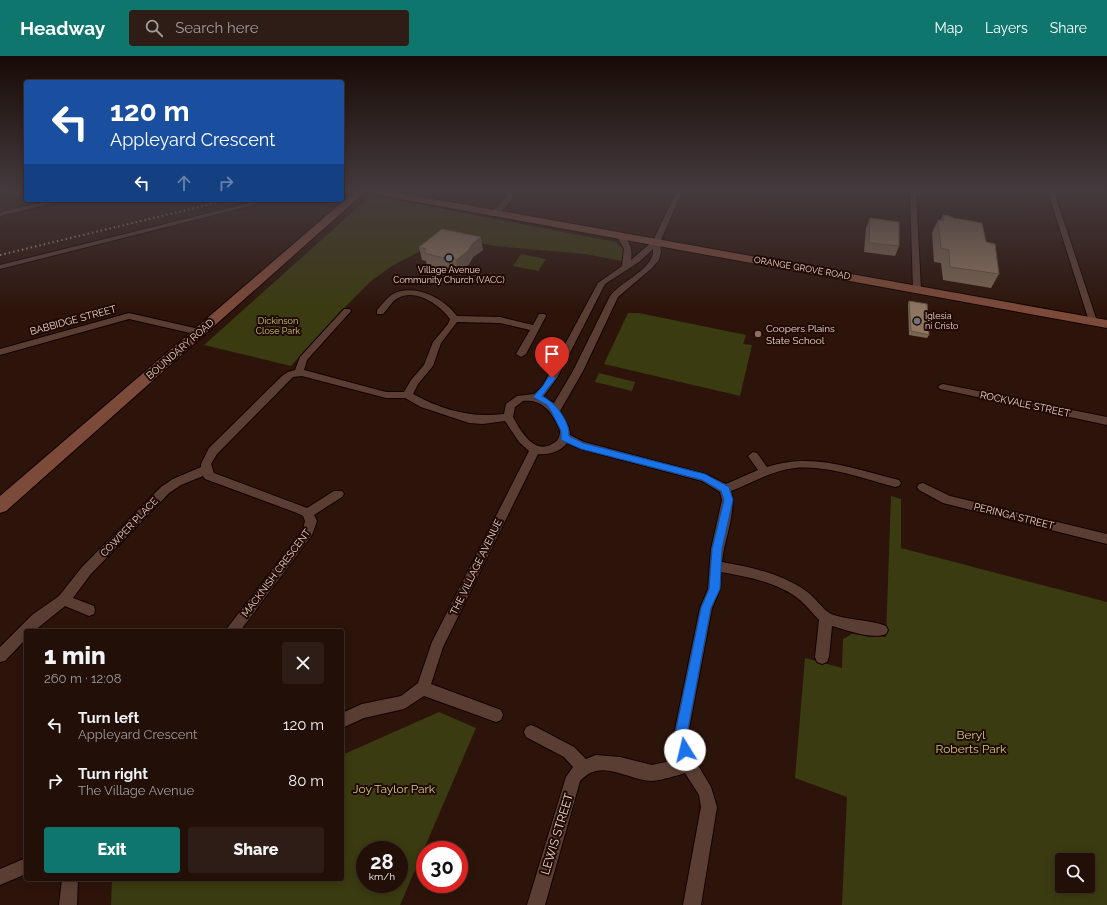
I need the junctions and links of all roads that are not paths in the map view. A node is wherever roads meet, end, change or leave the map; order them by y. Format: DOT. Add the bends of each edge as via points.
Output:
graph roads {
  1 [pos="143,232"];
  2 [pos="314,232"];
  3 [pos="601,232"];
  4 [pos="661,232"];
  5 [pos="915,232"];
  6 [pos="1064,232"];
  7 [pos="620,235"];
  8 [pos="656,242"];
  9 [pos="626,265"];
  10 [pos="0,267"];
  11 [pos="917,288"];
  12 [pos="347,311"];
  13 [pos="380,312"];
  14 [pos="542,316"];
  15 [pos="454,319"];
  16 [pos="1093,321"];
  17 [pos="1107,324"];
  18 [pos="536,328"];
  19 [pos="199,332"];
  20 [pos="0,352"];
  21 [pos="521,354"];
  22 [pos="300,373"];
  23 [pos="943,387"];
  24 [pos="407,395"];
  25 [pos="537,397"];
  26 [pos="555,410"];
  27 [pos="508,417"];
  28 [pos="1107,421"];
  29 [pos="564,438"];
  30 [pos="535,449"];
  31 [pos="753,456"];
  32 [pos="206,470"];
  33 [pos="765,472"];
  34 [pos="895,483"];
  35 [pos="923,487"];
  36 [pos="725,489"];
  37 [pos="338,494"];
  38 [pos="0,506"];
  39 [pos="307,513"];
  40 [pos="1107,539"];
  41 [pos="716,566"];
  42 [pos="64,600"];
  43 [pos="89,610"];
  44 [pos="826,618"];
  45 [pos="27,629"];
  46 [pos="234,629"];
  47 [pos="881,630"];
  48 [pos="24,632"];
  49 [pos="0,656"];
  50 [pos="822,657"];
  51 [pos="423,688"];
  52 [pos="496,715"];
  53 [pos="344,719"];
  54 [pos="531,732"];
  55 [pos="689,765"];
  56 [pos="583,767"];
  57 [pos="24,867"];
  58 [pos="0,877"];
  59 [pos="70,881"];
  60 [pos="68,905"];
  61 [pos="536,905"];
  62 [pos="692,905"];
  1 -- 10 [label="street"];
  2 -- 19 [label="main road, BOUNDARY ROAD"];
  3 -- 7 [label="main road, ORANGE GROVE ROAD"];
  4 -- 8 [label="street"];
  5 -- 11 [label="street"];
  6 -- 16 [label="street"];
  7 -- 8 [label="main road, ORANGE GROVE ROAD"];
  7 -- 9 [label="street" via="628,244 629,256"];
  8 -- 9 [label="street" via="636,260"];
  8 -- 11 [label="main road, ORANGE GROVE ROAD"];
  8 -- 26 [label="street" via="658,252 654,262 644,272 619,288 578,371"];
  9 -- 25 [label="street" via="602,283 552,378"];
  11 -- 16 [label="main road, ORANGE GROVE ROAD"];
  12 -- 22 [label="street" via="303,359"];
  13 -- 15 [label="street" via="396,296 410,294 436,300"];
  14 -- 18 [label="street"];
  15 -- 18 [label="street" via="500,320"];
  15 -- 24 [label="street" via="437,342 428,366"];
  16 -- 17 [label="main road, ORANGE GROVE ROAD"];
  18 -- 21 [label="street"];
  19 -- 20 [label="street, BABBIDGE STREET" via="129,316"];
  19 -- 38 [label="main road, BOUNDARY ROAD"];
  22 -- 24 [label="street" via="386,394"];
  22 -- 32 [label="street" via="285,378 213,451 206,464"];
  23 -- 28 [label="street, ROCKVALE STREET"];
  24 -- 27 [label="street" via="425,405 469,419"];
  25 -- 26 [label="street" via="549,403"];
  25 -- 27 [label="street" via="516,400 510,406"];
  26 -- 29 [label="street" via="565,431"];
  27 -- 30 [label="street" via="528,445"];
  29 -- 30 [label="street" via="554,449"];
  29 -- 36 [label="street" via="581,446 705,478"];
  30 -- 51 [label="street, THE VILLAGE AVENUE" via="437,646"];
  31 -- 33 [label="street"];
  32 -- 39 [label="street, MACKNISH CRESCENT" via="209,476"];
  32 -- 42 [label="street, COWPER PLACE" via="165,490 86,571"];
  33 -- 34 [label="street" via="795,464 815,465"];
  33 -- 36 [label="street"];
  35 -- 40 [label="street, PERINGA STREET" via="948,500"];
  36 -- 41 [label="street" via="728,500 717,549"];
  37 -- 39 [label="street, MACKNISH CRESCENT"];
  39 -- 46 [label="street, MACKNISH CRESCENT" via="311,521 308,532"];
  41 -- 44 [label="street" via="745,571 786,584 804,596"];
  41 -- 55 [label="street" via="714,589 706,608 681,734"];
  42 -- 43 [label="street"];
  42 -- 45 [label="street, COWPER PLACE"];
  44 -- 47 [label="street" via="857,627"];
  44 -- 50 [label="street"];
  48 -- 49 [label="street, COWPER PLACE"];
  51 -- 52 [label="street"];
  51 -- 53 [label="street" via="404,702 362,711"];
  54 -- 56 [label="street" via="569,752"];
  55 -- 56 [label="street" via="652,773 620,765 596,763"];
  55 -- 62 [label="street" via="706,792 709,807"];
  56 -- 61 [label="street, LEWIS STREET" via="574,777"];
  57 -- 58 [label="street"];
  59 -- 60 [label="street"];
}
